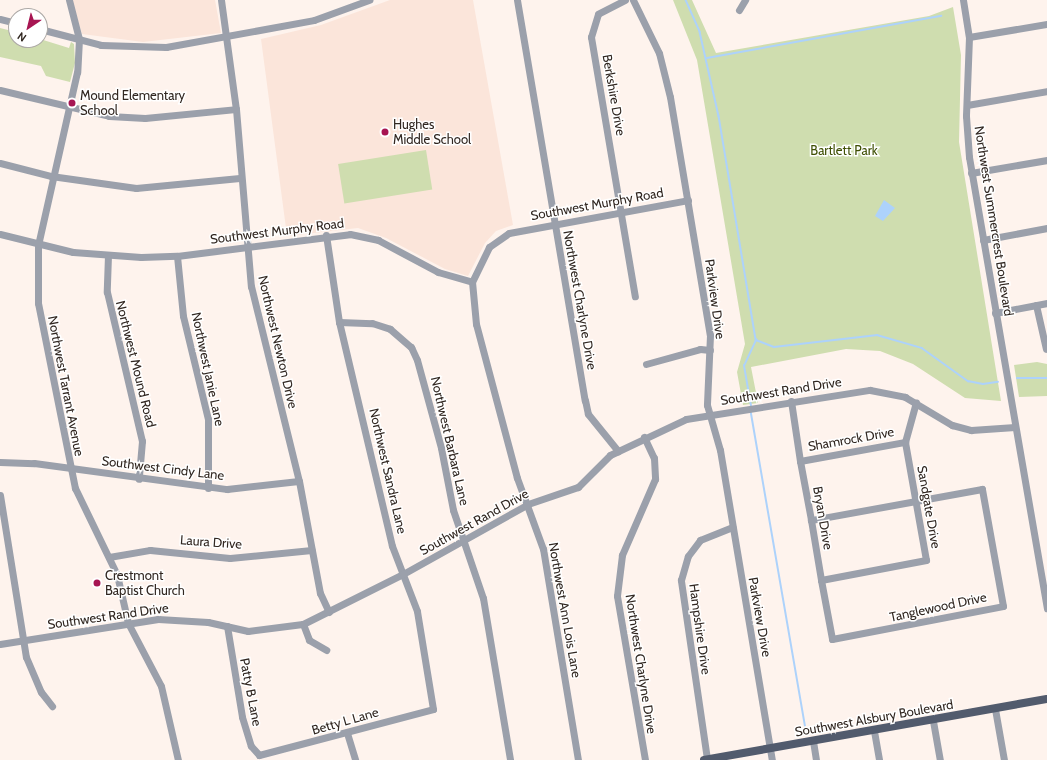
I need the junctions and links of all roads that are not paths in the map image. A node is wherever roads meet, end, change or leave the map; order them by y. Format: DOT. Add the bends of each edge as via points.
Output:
graph roads {
  1 [pos="69,0"];
  2 [pos="221,0"];
  3 [pos="369,0"];
  4 [pos="517,0"];
  5 [pos="625,0"];
  6 [pos="633,0"];
  7 [pos="745,0"];
  8 [pos="963,0"];
  9 [pos="739,10"];
  10 [pos="1047,24"];
  11 [pos="48,30"];
  12 [pos="228,37"];
  13 [pos="969,38"];
  14 [pos="79,39"];
  15 [pos="0,90"];
  16 [pos="1047,91"];
  17 [pos="967,105"];
  18 [pos="68,108"];
  19 [pos="236,109"];
  20 [pos="1047,160"];
  21 [pos="0,163"];
  22 [pos="971,173"];
  23 [pos="52,176"];
  24 [pos="240,178"];
  25 [pos="688,200"];
  26 [pos="622,212"];
  27 [pos="555,223"];
  28 [pos="1047,228"];
  29 [pos="0,234"];
  30 [pos="326,235"];
  31 [pos="983,240"];
  32 [pos="38,245"];
  33 [pos="246,247"];
  34 [pos="108,255"];
  35 [pos="177,256"];
  36 [pos="472,282"];
  37 [pos="635,296"];
  38 [pos="1047,303"];
  39 [pos="1036,305"];
  40 [pos="995,313"];
  41 [pos="339,322"];
  42 [pos="1046,349"];
  43 [pos="710,350"];
  44 [pos="646,364"];
  45 [pos="791,401"];
  46 [pos="916,402"];
  47 [pos="710,415"];
  48 [pos="1015,427"];
  49 [pos="644,437"];
  50 [pos="905,442"];
  51 [pos="618,451"];
  52 [pos="800,461"];
  53 [pos="0,462"];
  54 [pos="70,468"];
  55 [pos="139,479"];
  56 [pos="299,481"];
  57 [pos="208,488"];
  58 [pos="0,495"];
  59 [pos="914,502"];
  60 [pos="528,504"];
  61 [pos="811,520"];
  62 [pos="732,527"];
  63 [pos="463,542"];
  64 [pos="312,550"];
  65 [pos="109,557"];
  66 [pos="403,574"];
  67 [pos="821,580"];
  68 [pos="1047,608"];
  69 [pos="329,612"];
  70 [pos="128,623"];
  71 [pos="303,624"];
  72 [pos="227,626"];
  73 [pos="832,639"];
  74 [pos="23,641"];
  75 [pos="0,644"];
  76 [pos="326,650"];
  77 [pos="1047,699"];
  78 [pos="52,706"];
  79 [pos="995,709"];
  80 [pos="433,710"];
  81 [pos="933,721"];
  82 [pos="874,731"];
  83 [pos="347,733"];
  84 [pos="813,741"];
  85 [pos="770,748"];
  86 [pos="264,756"];
  87 [pos="178,760"];
  88 [pos="355,760"];
  89 [pos="510,760"];
  90 [pos="578,760"];
  91 [pos="645,760"];
  92 [pos="706,760"];
  93 [pos="772,760"];
  94 [pos="816,760"];
  95 [pos="879,760"];
  96 [pos="940,760"];
  97 [pos="1004,760"];
  1 -- 14 [label="street, Northwest Tarrant Avenue"];
  2 -- 12 [label="street, Northwest Newton Drive"];
  3 -- 12 [label="street" via="314,20"];
  4 -- 27 [label="street, Northwest Charlyne Drive"];
  5 -- 26 [label="street, Berkshire Drive" via="598,14 591,37"];
  6 -- 25 [label="street, Parkview Drive" via="666,73"];
  7 -- 9 [label="street"];
  8 -- 13 [label="street, Northwest Summercrest Boulevard"];
  10 -- 13 [label="street"];
  11 -- 14 [label="street"];
  12 -- 14 [label="street" via="166,47 101,45"];
  12 -- 19 [label="street, Northwest Newton Drive"];
  13 -- 17 [label="street, Northwest Summercrest Boulevard"];
  14 -- 18 [label="street, Northwest Tarrant Avenue" via="77,72"];
  15 -- 18 [label="street"];
  16 -- 17 [label="street"];
  17 -- 22 [label="street, Northwest Summercrest Boulevard"];
  18 -- 19 [label="street" via="145,118"];
  18 -- 23 [label="street, Northwest Tarrant Avenue"];
  19 -- 24 [label="street, Northwest Newton Drive"];
  20 -- 22 [label="street"];
  21 -- 23 [label="street"];
  22 -- 31 [label="street, Northwest Summercrest Boulevard"];
  23 -- 24 [label="street" via="136,188"];
  23 -- 32 [label="street, Northwest Tarrant Avenue"];
  24 -- 33 [label="street, Northwest Newton Drive"];
  25 -- 26 [label="street, Southwest Murphy Road"];
  25 -- 43 [label="street, Parkview Drive"];
  26 -- 27 [label="street, Southwest Murphy Road"];
  26 -- 37 [label="street, Berkshire Drive"];
  27 -- 36 [label="street, Southwest Murphy Road" via="524,228 498,239 481,260"];
  27 -- 51 [label="street, Northwest Charlyne Drive" via="588,414"];
  28 -- 31 [label="street"];
  29 -- 32 [label="street, Southwest Murphy Road"];
  30 -- 33 [label="street, Southwest Murphy Road"];
  30 -- 36 [label="street, Southwest Murphy Road" via="364,236 438,272"];
  30 -- 41 [label="street, Northwest Sandra Lane"];
  31 -- 40 [label="street, Northwest Summercrest Boulevard"];
  32 -- 34 [label="street, Southwest Murphy Road"];
  32 -- 54 [label="street, Northwest Tarrant Avenue" via="38,303"];
  33 -- 35 [label="street, Southwest Murphy Road"];
  33 -- 56 [label="street, Northwest Newton Drive" via="257,315"];
  34 -- 35 [label="street, Southwest Murphy Road"];
  34 -- 55 [label="street, Northwest Mound Road" via="107,292 142,441"];
  35 -- 57 [label="street, Northwest Janie Lane" via="183,316 208,419"];
  36 -- 60 [label="street, Northwest Ann Lois Lane" via="476,324 517,478"];
  38 -- 39 [label="street"];
  39 -- 40 [label="street"];
  39 -- 42 [label="street"];
  40 -- 48 [label="street, Northwest Summercrest Boulevard"];
  41 -- 63 [label="street, Northwest Barbara Lane" via="372,323 390,329 411,347 426,385"];
  41 -- 66 [label="street, Northwest Sandra Lane" via="392,546"];
  43 -- 44 [label="street" via="700,349"];
  43 -- 47 [label="street, Parkview Drive" via="706,394"];
  45 -- 46 [label="street, Southwest Rand Drive" via="870,390 889,392"];
  45 -- 47 [label="street, Southwest Rand Drive"];
  45 -- 52 [label="street, Bryan Drive"];
  46 -- 48 [label="street, Southwest Rand Drive" via="952,425 965,428"];
  46 -- 50 [label="street, Sandgate Drive"];
  47 -- 49 [label="street, Southwest Rand Drive" via="686,419"];
  47 -- 62 [label="street, Parkview Drive"];
  48 -- 68 [label="street"];
  49 -- 51 [label="street, Southwest Rand Drive"];
  49 -- 91 [label="street, Northwest Charlyne Drive" via="654,458 655,479 622,555 617,596"];
  50 -- 52 [label="street, Shamrock Drive"];
  50 -- 59 [label="street, Sandgate Drive"];
  51 -- 60 [label="street, Southwest Rand Drive" via="578,487"];
  52 -- 61 [label="street, Bryan Drive"];
  53 -- 54 [label="street, Southwest Cindy Lane"];
  54 -- 55 [label="street, Southwest Cindy Lane"];
  54 -- 65 [label="street, Northwest Tarrant Avenue" via="83,508"];
  55 -- 57 [label="street, Southwest Cindy Lane"];
  56 -- 57 [label="street, Southwest Cindy Lane" via="257,487"];
  56 -- 64 [label="street, Northwest Newton Drive"];
  58 -- 74 [label="street"];
  59 -- 61 [label="street"];
  59 -- 67 [label="street, Sandgate Drive" via="926,560"];
  59 -- 73 [label="street, Tanglewood Drive" via="982,489 1003,606"];
  60 -- 63 [label="street, Southwest Rand Drive"];
  60 -- 90 [label="street, Northwest Ann Lois Lane" via="543,549"];
  61 -- 67 [label="street, Bryan Drive"];
  62 -- 85 [label="street, Parkview Drive"];
  62 -- 92 [label="street, Hampshire Drive" via="700,540 688,556 681,580"];
  63 -- 66 [label="street, Southwest Rand Drive"];
  63 -- 89 [label="street, Northwest Barbara Lane" via="483,598"];
  64 -- 65 [label="street, Laura Drive" via="230,558 150,550"];
  64 -- 69 [label="street, Northwest Newton Drive" via="320,593"];
  65 -- 70 [label="street, Northwest Tarrant Avenue"];
  66 -- 69 [label="street, Southwest Rand Drive"];
  66 -- 80 [label="street, Northwest Sandra Lane" via="416,611"];
  67 -- 73 [label="street, Bryan Drive"];
  69 -- 71 [label="street, Southwest Rand Drive"];
  70 -- 72 [label="street, Southwest Rand Drive" via="174,618"];
  70 -- 74 [label="street, Southwest Rand Drive"];
  70 -- 87 [label="street, Northwest Tarrant Avenue" via="161,686"];
  71 -- 72 [label="street, Southwest Rand Drive" via="269,630"];
  71 -- 76 [label="street" via="309,640"];
  72 -- 86 [label="street, Patty B Lane" via="248,737 251,746"];
  74 -- 75 [label="street, Southwest Rand Drive"];
  74 -- 78 [label="street" via="33,675"];
  77 -- 79 [label="main road, Southwest Alsbury Boulevard"];
  79 -- 81 [label="main road, Southwest Alsbury Boulevard"];
  79 -- 97 [label="street"];
  80 -- 83 [label="street, Betty L Lane"];
  81 -- 82 [label="main road, Southwest Alsbury Boulevard"];
  81 -- 96 [label="street"];
  82 -- 84 [label="main road, Southwest Alsbury Boulevard"];
  82 -- 95 [label="street"];
  83 -- 86 [label="street, Betty L Lane"];
  83 -- 88 [label="street"];
  84 -- 85 [label="main road, Southwest Alsbury Boulevard"];
  84 -- 94 [label="street"];
  85 -- 92 [label="main road, Southwest Alsbury Boulevard"];
  85 -- 93 [label="street, Parkview Drive"];
}
